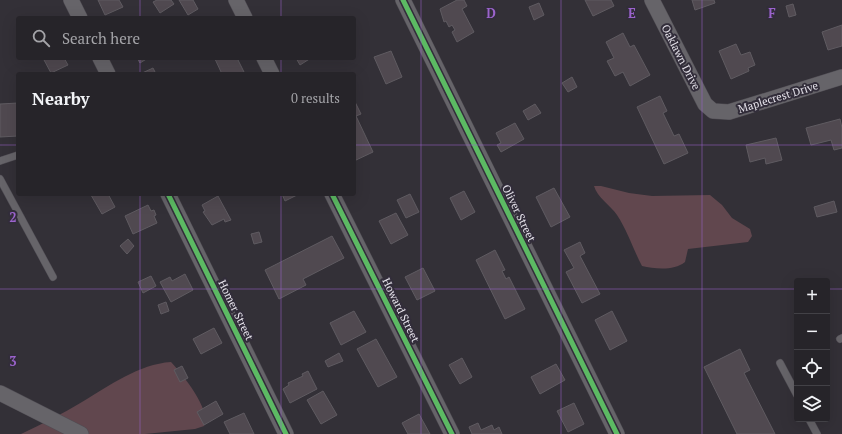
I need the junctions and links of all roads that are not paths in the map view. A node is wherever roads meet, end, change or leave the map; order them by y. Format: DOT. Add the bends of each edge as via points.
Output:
graph roads {
  1 [pos="72,0"];
  2 [pos="236,0"];
  3 [pos="403,0"];
  4 [pos="652,0"];
  5 [pos="79,16"];
  6 [pos="243,16"];
  7 [pos="101,60"];
  8 [pos="265,60"];
  9 [pos="107,72"];
  10 [pos="271,72"];
  11 [pos="842,77"];
  12 [pos="714,112"];
  13 [pos="16,156"];
  14 [pos="0,161"];
  15 [pos="0,179"];
  16 [pos="169,196"];
  17 [pos="333,196"];
  18 [pos="53,277"];
  19 [pos="780,363"];
  20 [pos="794,389"];
  21 [pos="0,393"];
  22 [pos="811,422"];
  23 [pos="81,434"];
  24 [pos="286,434"];
  25 [pos="452,434"];
  26 [pos="618,434"];
  27 [pos="817,434"];
  1 -- 5 [label="street"];
  2 -- 6 [label="street"];
  3 -- 26 [label="street, Oliver Street"];
  4 -- 12 [label="street, Oaklawn Drive" via="705,104"];
  7 -- 9 [label="street"];
  8 -- 10 [label="street"];
  11 -- 12 [label="street, Maplecrest Drive" via="729,112"];
  13 -- 14 [label="lane"];
  15 -- 18 [label="lane"];
  16 -- 24 [label="street, Homer Street"];
  17 -- 25 [label="street, Howard Street"];
  19 -- 20 [label="lane"];
  21 -- 23 [label="street"];
  22 -- 27 [label="lane"];
}
